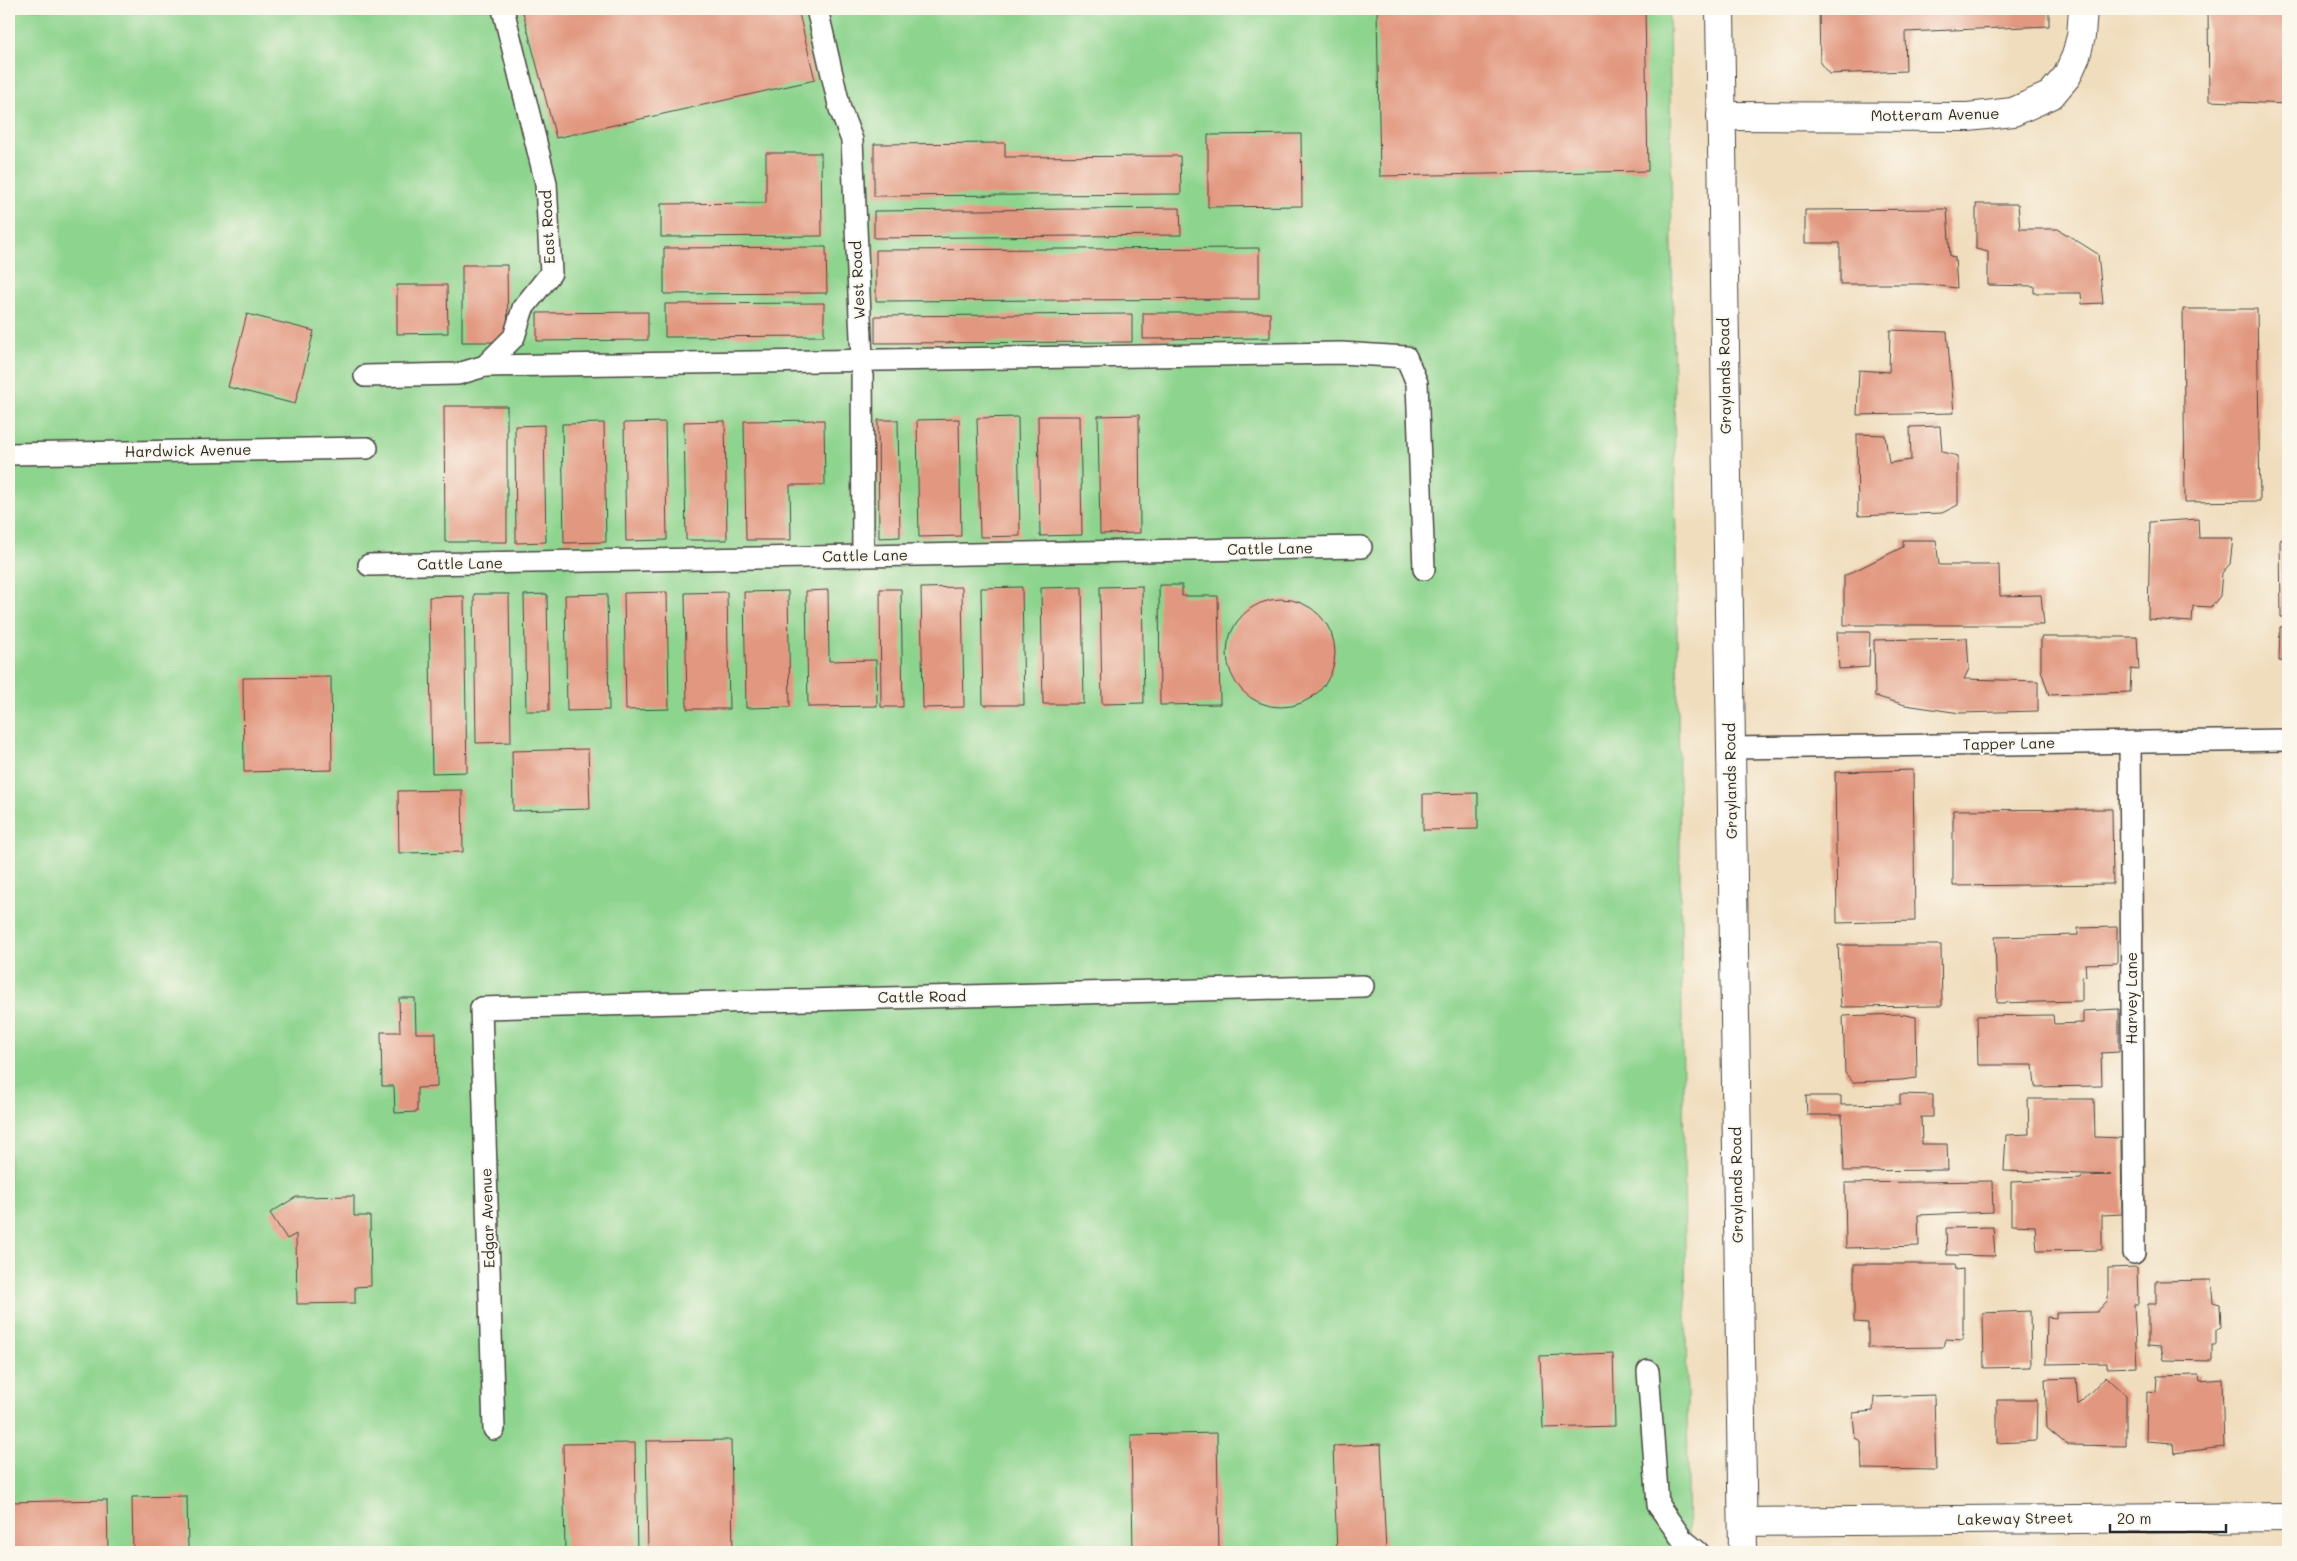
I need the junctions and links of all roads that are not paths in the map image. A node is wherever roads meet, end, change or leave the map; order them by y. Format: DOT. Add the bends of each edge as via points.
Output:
graph roads {
  1 [pos="503,9"];
  2 [pos="817,9"];
  3 [pos="1720,9"];
  4 [pos="2083,9"];
  5 [pos="1721,116"];
  6 [pos="862,359"];
  7 [pos="484,366"];
  8 [pos="365,376"];
  9 [pos="367,448"];
  10 [pos="9,454"];
  11 [pos="1361,547"];
  12 [pos="864,556"];
  13 [pos="369,565"];
  14 [pos="1424,570"];
  15 [pos="2288,740"];
  16 [pos="2130,743"];
  17 [pos="1731,748"];
  18 [pos="1363,986"];
  19 [pos="482,1008"];
  20 [pos="2134,1253"];
  21 [pos="1648,1371"];
  22 [pos="494,1429"];
  23 [pos="2288,1517"];
  24 [pos="1742,1522"];
  25 [pos="1698,1552"];
  26 [pos="1742,1552"];
  1 -- 7 [label="lane, East Road" via="546,184 551,273 523,308 514,337"];
  2 -- 6 [label="lane, West Road" via="840,109 852,140"];
  3 -- 5 [label="street, Graylands Road"];
  4 -- 5 [label="street, Motteram Avenue" via="2076,56 2066,76 2051,95 2013,112 1968,117"];
  5 -- 17 [label="street, Graylands Road"];
  6 -- 7 [label="lane"];
  6 -- 12 [label="lane, West Road"];
  6 -- 14 [label="lane" via="1341,352 1406,356 1417,383"];
  7 -- 8 [label="lane, East Road" via="458,374"];
  9 -- 10 [label="lane, Hardwick Avenue"];
  11 -- 12 [label="lane, Cattle Lane"];
  12 -- 13 [label="lane, Cattle Lane"];
  15 -- 16 [label="lane, Tapper Lane"];
  16 -- 17 [label="lane, Tapper Lane"];
  16 -- 20 [label="lane, Harvey Lane"];
  17 -- 24 [label="street, Graylands Road"];
  18 -- 19 [label="lane, Cattle Road"];
  19 -- 22 [label="lane, Edgar Avenue"];
  21 -- 25 [label="lane" via="1658,1505 1682,1539"];
  23 -- 24 [label="street, Lakeway Street"];
  24 -- 26 [label="street, Graylands Road"];
}
